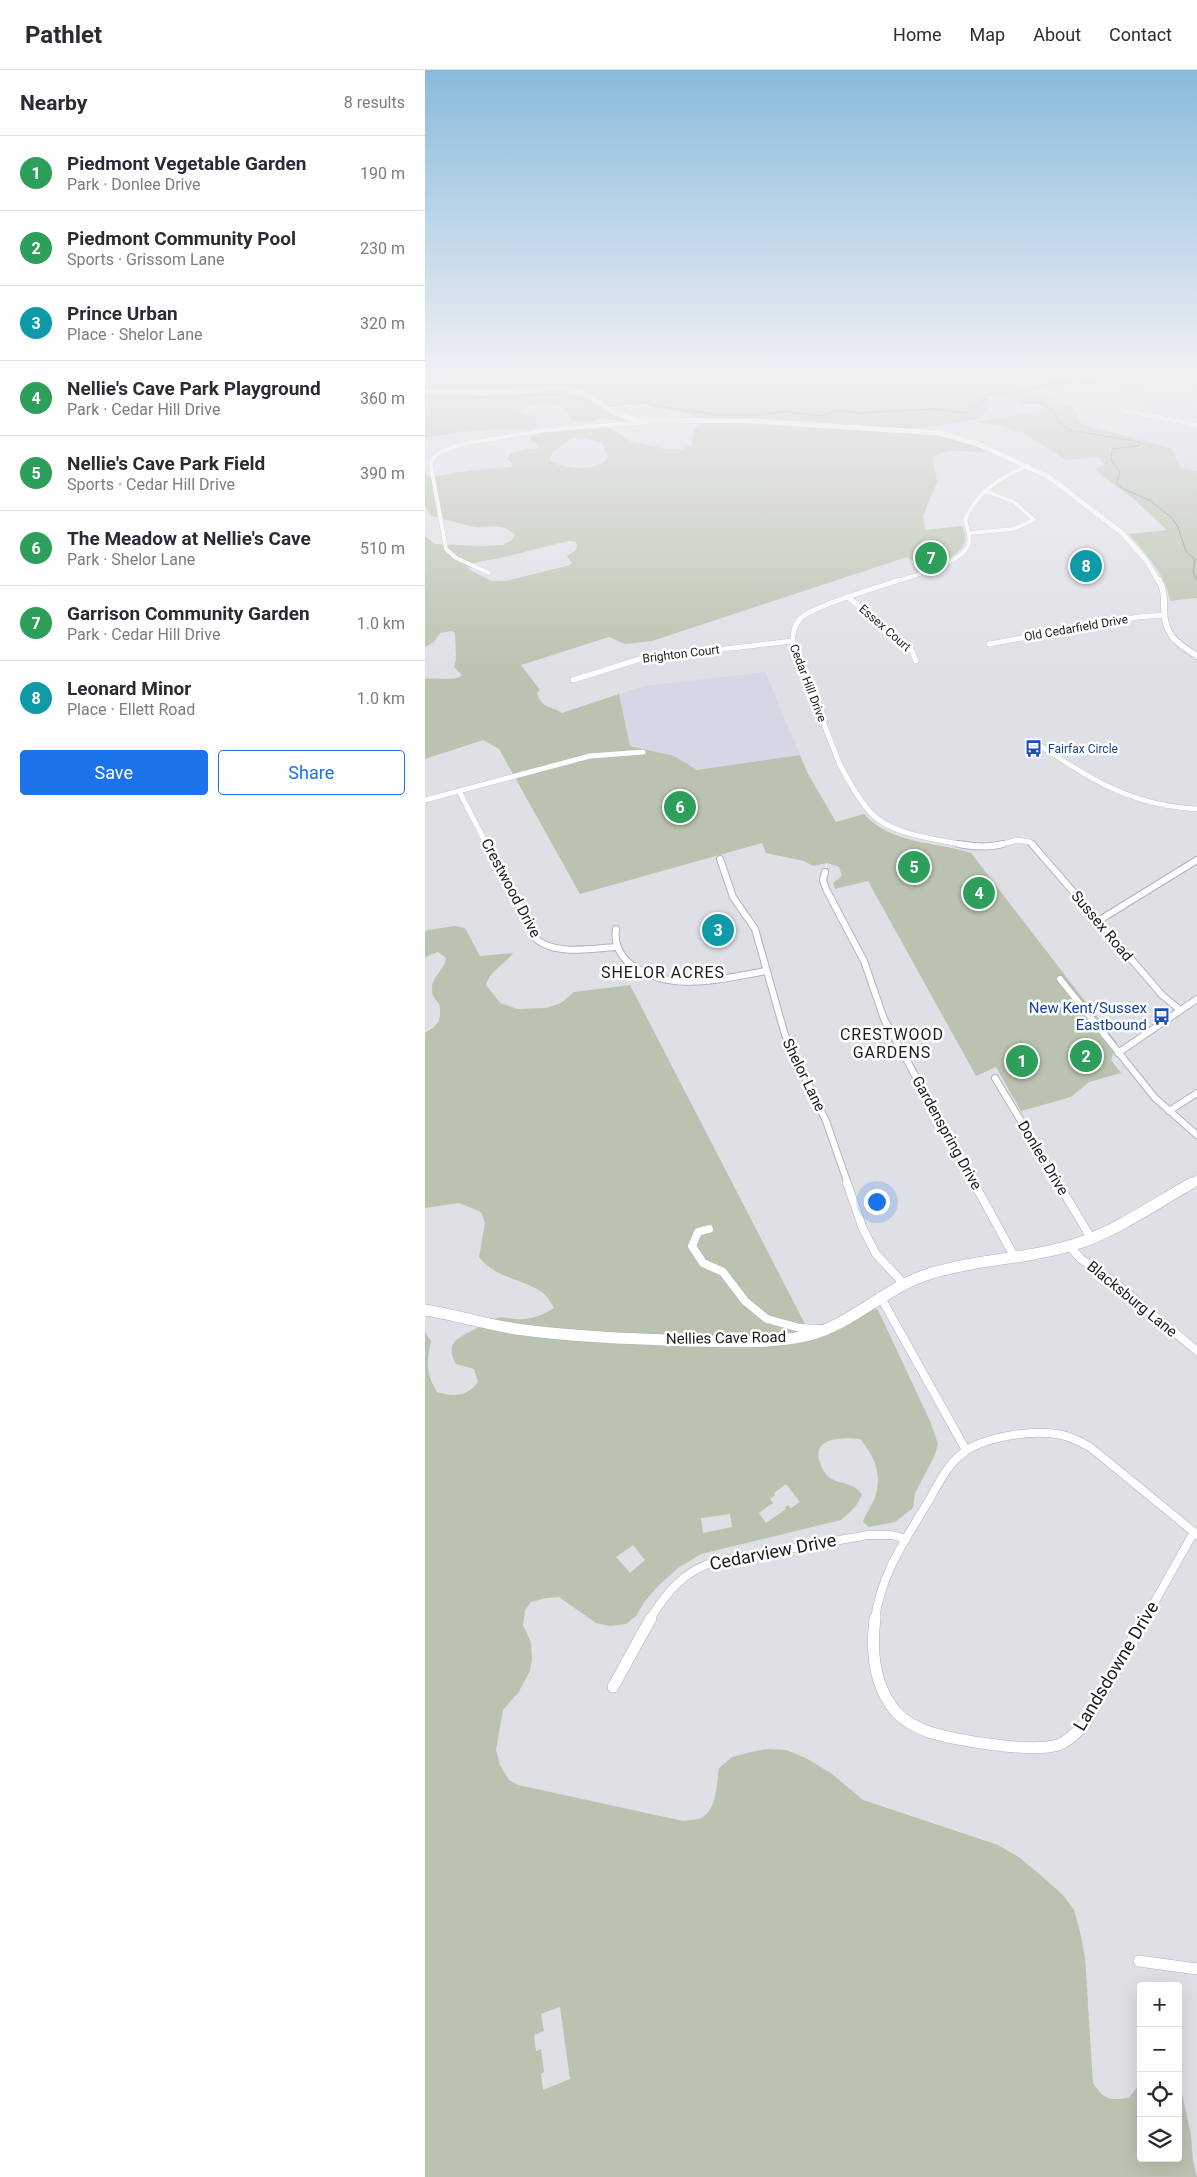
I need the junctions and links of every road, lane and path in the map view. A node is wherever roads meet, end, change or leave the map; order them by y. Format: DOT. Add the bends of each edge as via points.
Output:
graph roads {
  1 [pos="433,474"];
  2 [pos="1010,474"];
  3 [pos="1043,474"];
  4 [pos="985,491"];
  5 [pos="970,533"];
  6 [pos="489,573"];
  7 [pos="849,598"];
  8 [pos="1164,615"];
  9 [pos="792,641"];
  10 [pos="989,644"];
  11 [pos="1197,656"];
  12 [pos="916,662"];
  13 [pos="573,680"];
  14 [pos="1031,740"];
  15 [pos="643,752"];
  16 [pos="459,791"];
  17 [pos="425,800"];
  18 [pos="1197,810"];
  19 [pos="1025,840"];
  20 [pos="720,859"];
  21 [pos="1197,860"];
  22 [pos="825,872"];
  23 [pos="1098,921"];
  24 [pos="616,929"];
  25 [pos="617,947"];
  26 [pos="766,971"];
  27 [pos="1060,979"];
  28 [pos="1197,1000"];
  29 [pos="1180,1010"];
  30 [pos="1119,1053"];
  31 [pos="995,1078"];
  32 [pos="1197,1093"];
  33 [pos="1169,1111"];
  34 [pos="1197,1135"];
  35 [pos="1197,1180"];
  36 [pos="709,1229"];
  37 [pos="1091,1238"];
  38 [pos="1069,1246"];
  39 [pos="1014,1256"];
  40 [pos="903,1283"];
  41 [pos="880,1296"];
  42 [pos="425,1310"];
  43 [pos="825,1330"];
  44 [pos="1197,1351"];
  45 [pos="966,1450"];
  46 [pos="1196,1533"];
  47 [pos="906,1539"];
  48 [pos="613,1687"];
  49 [pos="1139,1961"];
  50 [pos="1197,1968"];
  1 -- 6 [label="street" via="446,549 456,558"];
  2 -- 4 [label="street, Cedar Hill Drive"];
  3 -- 8 [label="street" via="1112,524 1146,560 1161,584"];
  4 -- 5 [label="street, Cedar Hill Drive" via="974,499 965,518"];
  4 -- 5 [label="street" via="1014,502 1034,520 1002,530"];
  5 -- 7 [label="street, Cedar Hill Drive" via="967,547 948,563"];
  7 -- 9 [label="street, Cedar Hill Drive" via="805,615 794,628"];
  7 -- 12 [label="street, Essex Court" via="912,650"];
  8 -- 10 [label="street, Old Cedarfield Drive" via="1138,616"];
  8 -- 11 [label="street" via="1171,636"];
  9 -- 13 [label="street, Brighton Court" via="641,659"];
  9 -- 19 [label="street, Cedar Hill Drive" via="840,765 873,815 904,832 973,846 990,847"];
  14 -- 18 [label="street" via="1124,796 1158,806"];
  15 -- 16 [label="street" via="590,756"];
  16 -- 17 [label="street"];
  16 -- 25 [label="street, Crestwood Drive" via="536,939 544,946 561,949"];
  19 -- 23 [label="street, Sussex Road" via="1032,844"];
  20 -- 26 [label="street, Shelor Lane" via="733,897 755,929"];
  21 -- 23 [label="street"];
  22 -- 39 [label="street, Gardenspring Drive" via="826,889 864,961 884,1019"];
  23 -- 29 [label="street, Sussex Road" via="1162,995"];
  24 -- 25 [label="street" via="614,940"];
  25 -- 26 [label="street" via="637,969 671,982 699,982"];
  26 -- 40 [label="street, Shelor Lane" via="789,1046 827,1121 863,1229 876,1254"];
  27 -- 30 [label="street"];
  28 -- 29 [label="street"];
  29 -- 30 [label="street"];
  30 -- 33 [label="street"];
  31 -- 37 [label="street, Donlee Drive"];
  32 -- 33 [label="street"];
  33 -- 34 [label="street"];
  35 -- 37 [label="street, Nellies Cave Road"];
  36 -- 43 [label="street" via="698,1232 692,1246 703,1263 723,1272 745,1301 767,1319 800,1328"];
  37 -- 38 [label="street, Nellies Cave Road"];
  38 -- 39 [label="street, Nellies Cave Road"];
  38 -- 44 [label="street, Blacksburg Lane"];
  39 -- 40 [label="street, Nellies Cave Road" via="943,1270"];
  40 -- 41 [label="street, Nellies Cave Road"];
  41 -- 43 [label="street, Nellies Cave Road"];
  41 -- 45 [label="street"];
  42 -- 43 [label="street, Nellies Cave Road" via="447,1312 491,1325 601,1338 763,1341"];
  45 -- 46 [label="street" via="988,1440 1040,1433 1075,1438"];
  45 -- 47 [label="street, Landsdowne Drive" via="948,1469"];
  46 -- 47 [label="street, Landsdowne Drive" via="1085,1724 1067,1740 1038,1748 933,1733 905,1720 890,1703 879,1680 874,1626 884,1581"];
  47 -- 48 [label="street, Cedarview Drive" via="868,1535 728,1559 697,1568 679,1580 663,1599"];
  49 -- 50 [label="street"];
}
